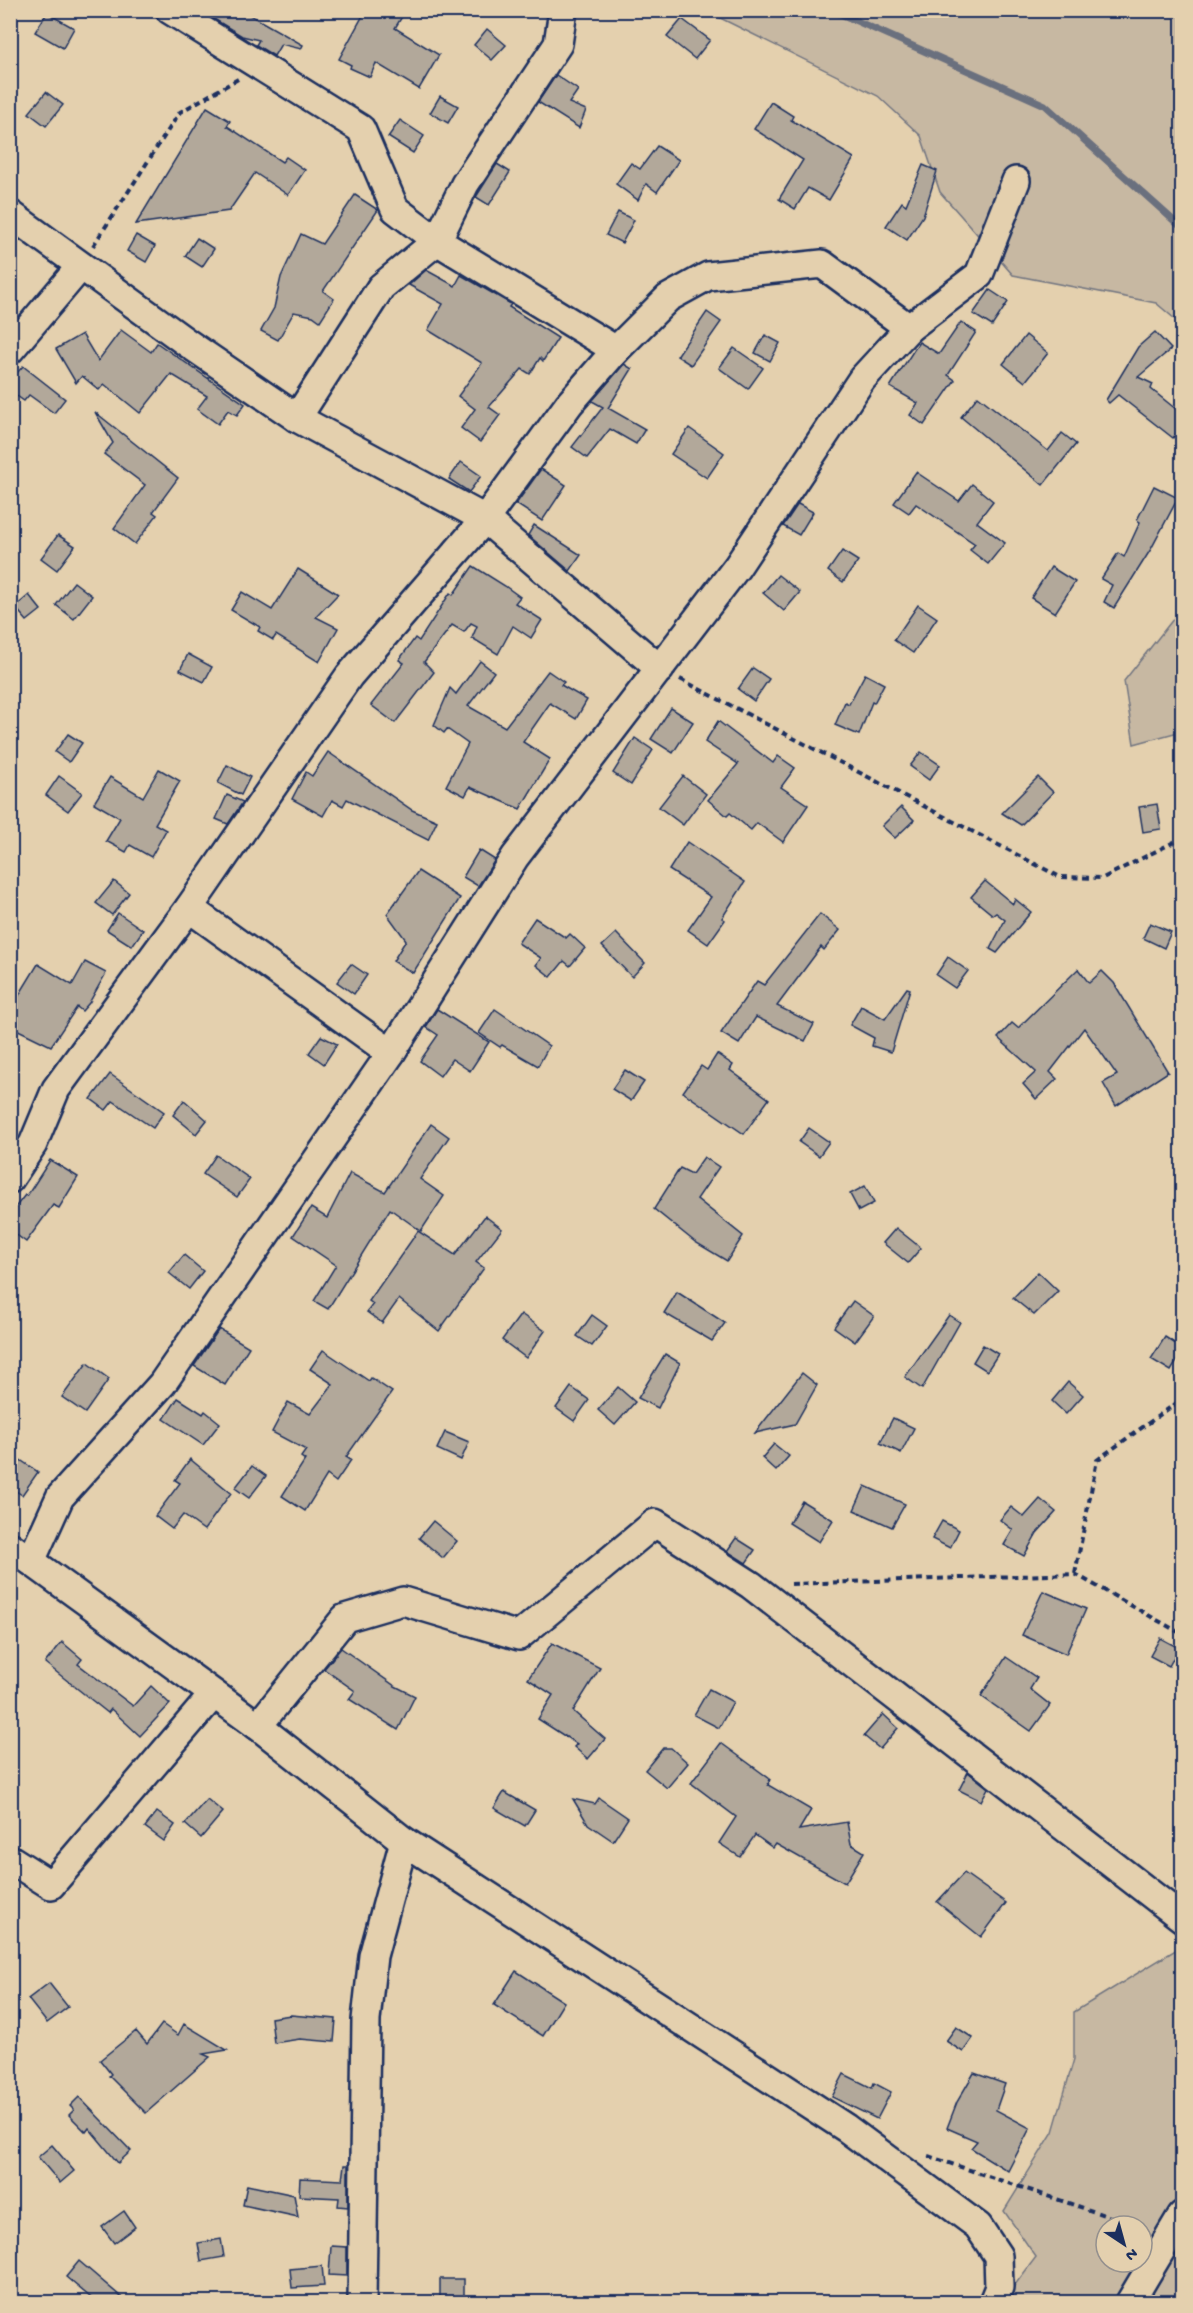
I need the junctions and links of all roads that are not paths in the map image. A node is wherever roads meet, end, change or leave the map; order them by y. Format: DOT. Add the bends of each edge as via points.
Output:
graph roads {
  1 [pos="170,10"];
  2 [pos="563,10"];
  3 [pos="1016,181"];
  4 [pos="10,214"];
  5 [pos="437,241"];
  6 [pos="81,266"];
  7 [pos="909,328"];
  8 [pos="10,350"];
  9 [pos="616,350"];
  10 [pos="297,418"];
  11 [pos="485,519"];
  12 [pos="660,669"];
  13 [pos="189,908"];
  14 [pos="391,1053"];
  15 [pos="10,1179"];
  16 [pos="21,1554"];
  17 [pos="213,1695"];
  18 [pos="258,1726"];
  19 [pos="404,1841"];
  20 [pos="10,1859"];
  21 [pos="1182,1918"];
  22 [pos="1182,2216"];
  23 [pos="362,2302"];
  24 [pos="993,2302"];
  25 [pos="1130,2302"];
  1 -- 5 [label="street" via="362,129 395,209"];
  2 -- 5 [label="street" via="558,44 465,184"];
  3 -- 7 [label="street" via="979,275"];
  4 -- 6 [label="street"];
  5 -- 9 [label="street"];
  5 -- 10 [label="street" via="381,287"];
  6 -- 8 [label="street"];
  6 -- 10 [label="street"];
  7 -- 9 [label="street" via="822,264 708,276 668,298"];
  7 -- 12 [label="street" via="862,379 737,567"];
  9 -- 11 [label="street" via="569,404"];
  10 -- 11 [label="street"];
  11 -- 12 [label="street"];
  11 -- 13 [label="street" via="349,676"];
  12 -- 14 [label="street" via="515,857"];
  13 -- 14 [label="street"];
  13 -- 15 [label="street" via="56,1089 33,1144"];
  14 -- 16 [label="street" via="162,1384 60,1497"];
  16 -- 17 [label="street"];
  17 -- 18 [label="street"];
  17 -- 20 [label="street" via="51,1885"];
  18 -- 19 [label="street"];
  18 -- 21 [label="street" via="345,1618 403,1601 519,1636 655,1523 751,1585"];
  19 -- 23 [label="street" via="373,1956 366,2020"];
  19 -- 24 [label="street" via="846,2128 978,2226 998,2256 999,2288"];
  22 -- 25 [label="street"];
}
